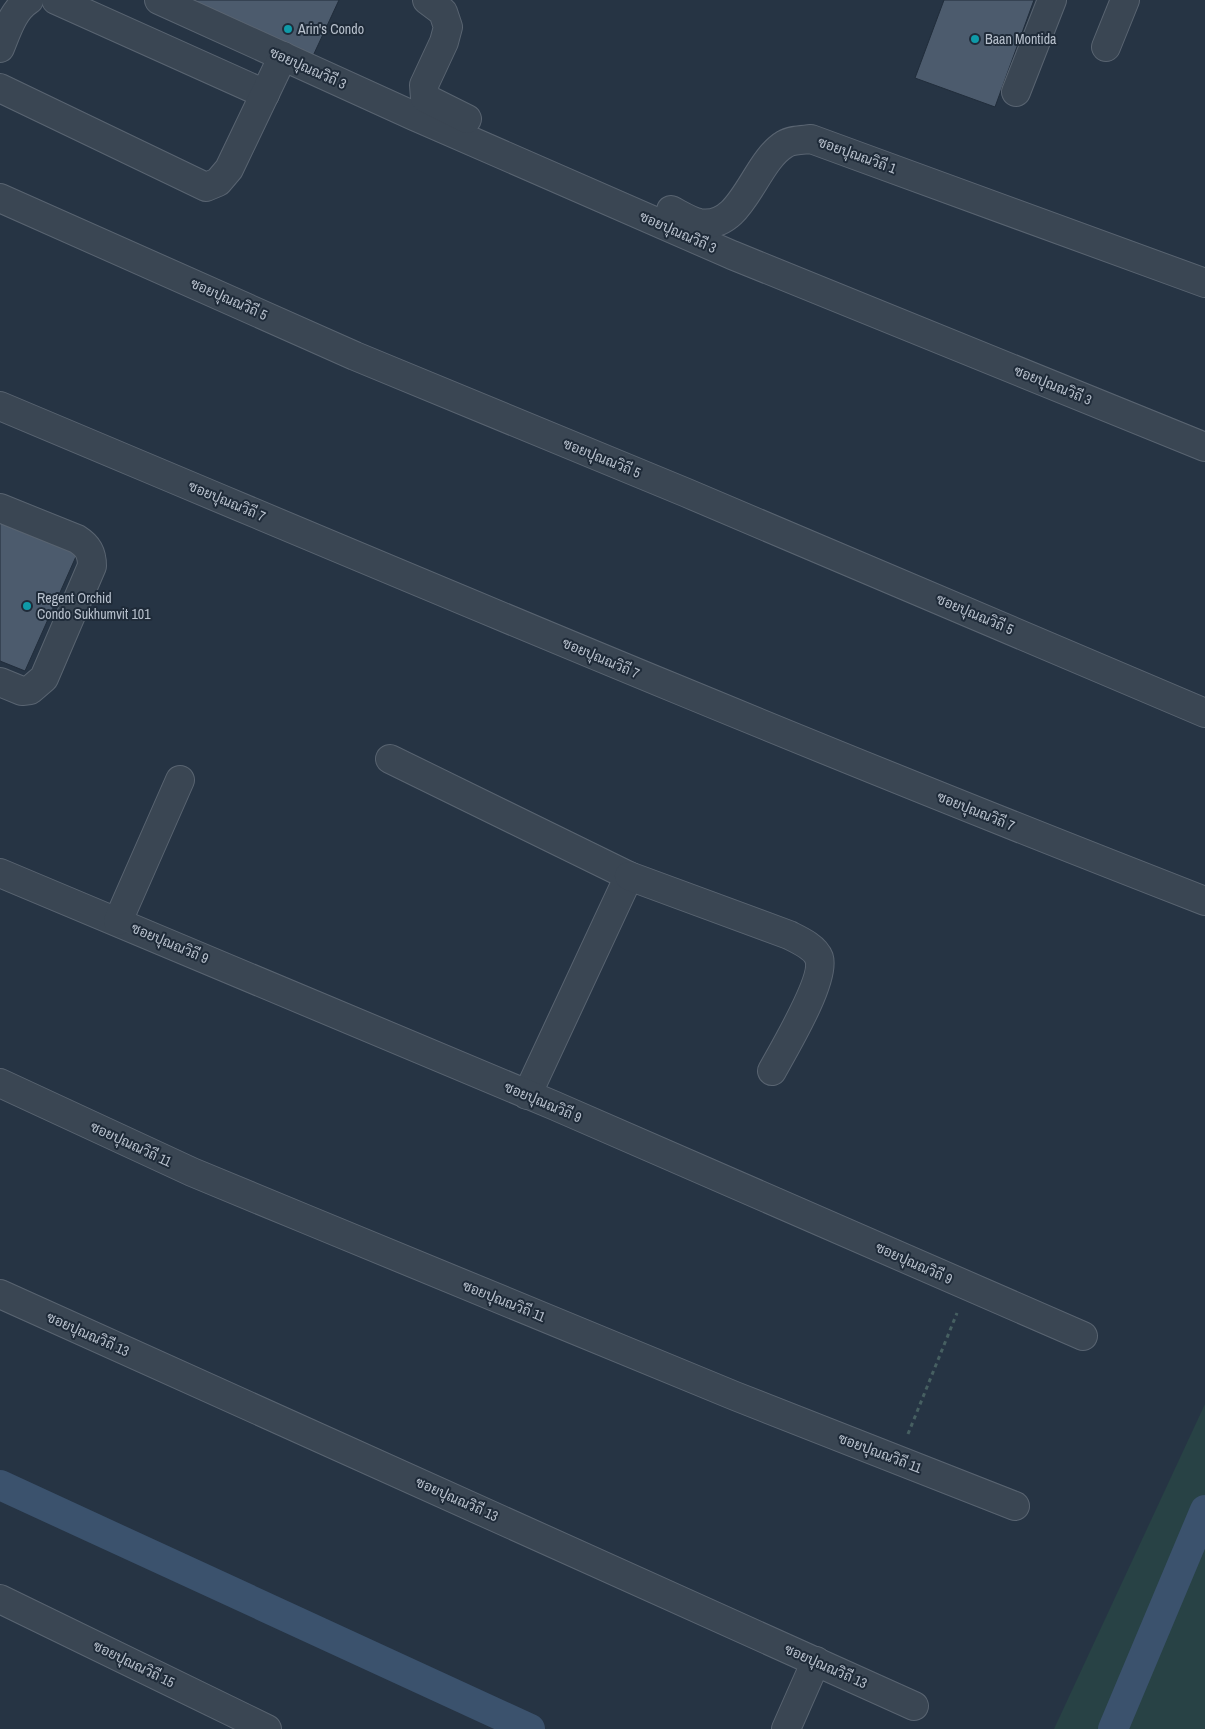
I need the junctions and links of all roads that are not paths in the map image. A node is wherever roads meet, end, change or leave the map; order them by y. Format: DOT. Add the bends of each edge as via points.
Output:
graph roads {
  1 [pos="29,0"];
  2 [pos="56,0"];
  3 [pos="159,0"];
  4 [pos="428,0"];
  5 [pos="1052,0"];
  6 [pos="1125,0"];
  7 [pos="0,48"];
  8 [pos="1106,48"];
  9 [pos="283,56"];
  10 [pos="0,88"];
  11 [pos="1016,92"];
  12 [pos="265,94"];
  13 [pos="0,198"];
  14 [pos="1205,283"];
  15 [pos="0,406"];
  16 [pos="1205,447"];
  17 [pos="0,508"];
  18 [pos="0,682"];
  19 [pos="1205,713"];
  20 [pos="390,759"];
  21 [pos="180,780"];
  22 [pos="0,873"];
  23 [pos="629,876"];
  24 [pos="1205,901"];
  25 [pos="118,921"];
  26 [pos="772,1071"];
  27 [pos="0,1083"];
  28 [pos="527,1095"];
  29 [pos="0,1294"];
  30 [pos="1083,1336"];
  31 [pos="1014,1506"];
  32 [pos="0,1599"];
  33 [pos="816,1661"];
  34 [pos="914,1706"];
  35 [pos="268,1729"];
  36 [pos="786,1729"];
  1 -- 7 [label="street" via="19,8"];
  2 -- 12 [label="street"];
  3 -- 9 [label="street, ซอยปุณณวิถี 3"];
  4 -- 14 [label="street, ซอยปุณณวิถี 1" via="443,12 448,27 424,85 425,98 699,223 721,221 732,215 768,159 785,143 811,139"];
  5 -- 11 [label="street"];
  6 -- 8 [label="street"];
  9 -- 12 [label="street"];
  9 -- 16 [label="street, ซอยปุณณวิถี 3" via="732,256"];
  10 -- 12 [label="street" via="206,187 218,182 229,169"];
  13 -- 19 [label="street, ซอยปุณณวิถี 5" via="355,356"];
  15 -- 24 [label="street, ซอยปุณณวิถี 7" via="721,708"];
  17 -- 18 [label="street" via="77,539 87,546 92,558 92,566 44,678 30,690 22,691"];
  20 -- 23 [label="street"];
  21 -- 25 [label="street"];
  22 -- 25 [label="street, ซอยปุณณวิถี 9"];
  23 -- 26 [label="street" via="789,935 819,956 821,970 811,997"];
  23 -- 28 [label="street"];
  25 -- 28 [label="street, ซอยปุณณวิถี 9"];
  27 -- 31 [label="street, ซอยปุณณวิถี 11" via="228,1187 735,1396"];
  28 -- 30 [label="street, ซอยปุณณวิถี 9"];
  29 -- 33 [label="street, ซอยปุณณวิถี 13"];
  32 -- 35 [label="street, ซอยปุณณวิถี 15"];
  33 -- 34 [label="street, ซอยปุณณวิถี 13"];
  33 -- 36 [label="street"];
}
